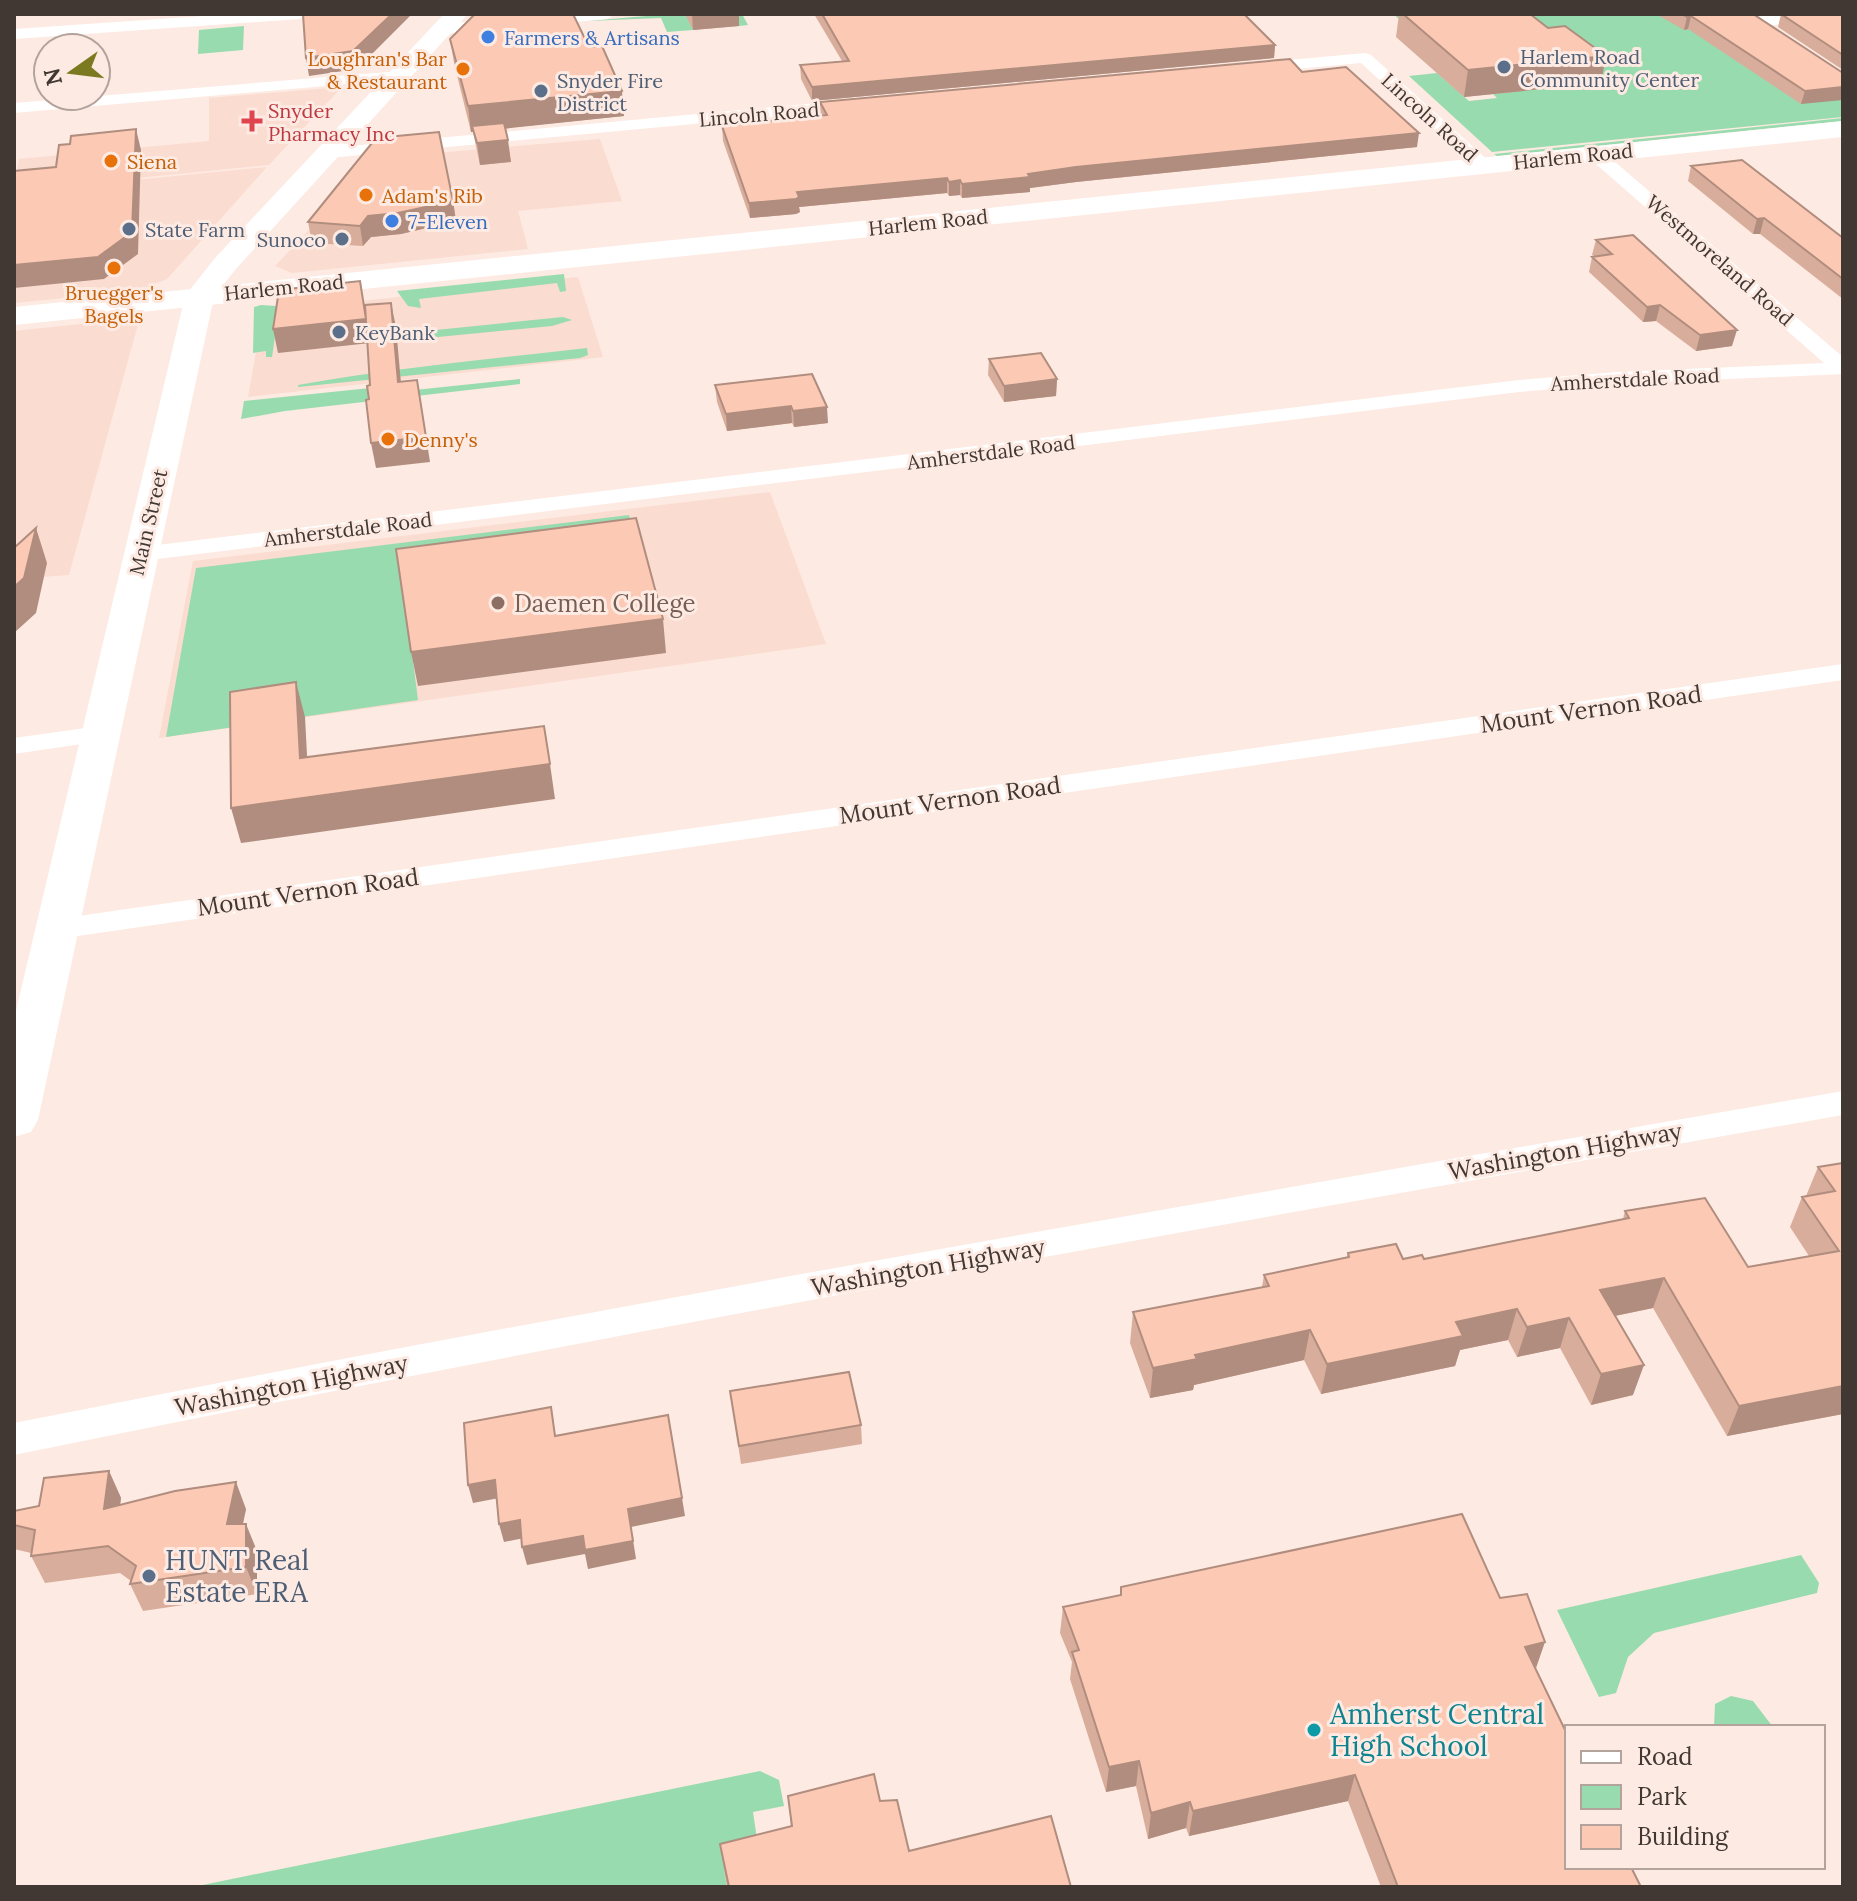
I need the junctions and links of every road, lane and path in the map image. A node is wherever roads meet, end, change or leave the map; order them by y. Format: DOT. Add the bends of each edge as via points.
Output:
graph roads {
  1 [pos="300,14"];
  2 [pos="607,14"];
  3 [pos="1839,14"];
  4 [pos="1747,18"];
  5 [pos="450,21"];
  6 [pos="14,34"];
  7 [pos="1779,39"];
  8 [pos="1239,69"];
  9 [pos="400,76"];
  10 [pos="882,102"];
  11 [pos="14,108"];
  12 [pos="1843,129"];
  13 [pos="329,153"];
  14 [pos="1595,154"];
  15 [pos="1484,166"];
  16 [pos="200,296"];
  17 [pos="14,316"];
  18 [pos="1843,368"];
  19 [pos="141,554"];
  20 [pos="1843,672"];
  21 [pos="100,734"];
  22 [pos="14,746"];
  23 [pos="57,929"];
  24 [pos="1843,1103"];
  25 [pos="14,1120"];
  26 [pos="14,1439"];
  1 -- 6 [label="street"];
  2 -- 5 [label="street"];
  3 -- 4 [label="street"];
  4 -- 7 [label="street"];
  5 -- 9 [label="main road, Main Street"];
  8 -- 15 [label="street, Lincoln Road" via="1365,58"];
  9 -- 11 [label="street"];
  9 -- 13 [label="main road, Main Street"];
  10 -- 13 [label="street, Lincoln Road"];
  12 -- 14 [label="main road, Harlem Road"];
  13 -- 16 [label="main road, Main Street"];
  14 -- 15 [label="main road, Harlem Road"];
  14 -- 18 [label="street, Westmoreland Road"];
  15 -- 16 [label="main road, Harlem Road"];
  16 -- 17 [label="main road, Harlem Road"];
  16 -- 19 [label="main road, Main Street"];
  18 -- 19 [label="street, Amherstdale Road" via="1519,386"];
  19 -- 21 [label="main road, Main Street"];
  20 -- 23 [label="street, Mount Vernon Road"];
  21 -- 22 [label="street"];
  21 -- 23 [label="main road, Main Street"];
  23 -- 25 [label="main road, Main Street"];
  24 -- 26 [label="street, Washington Highway" via="323,1378"];
}
